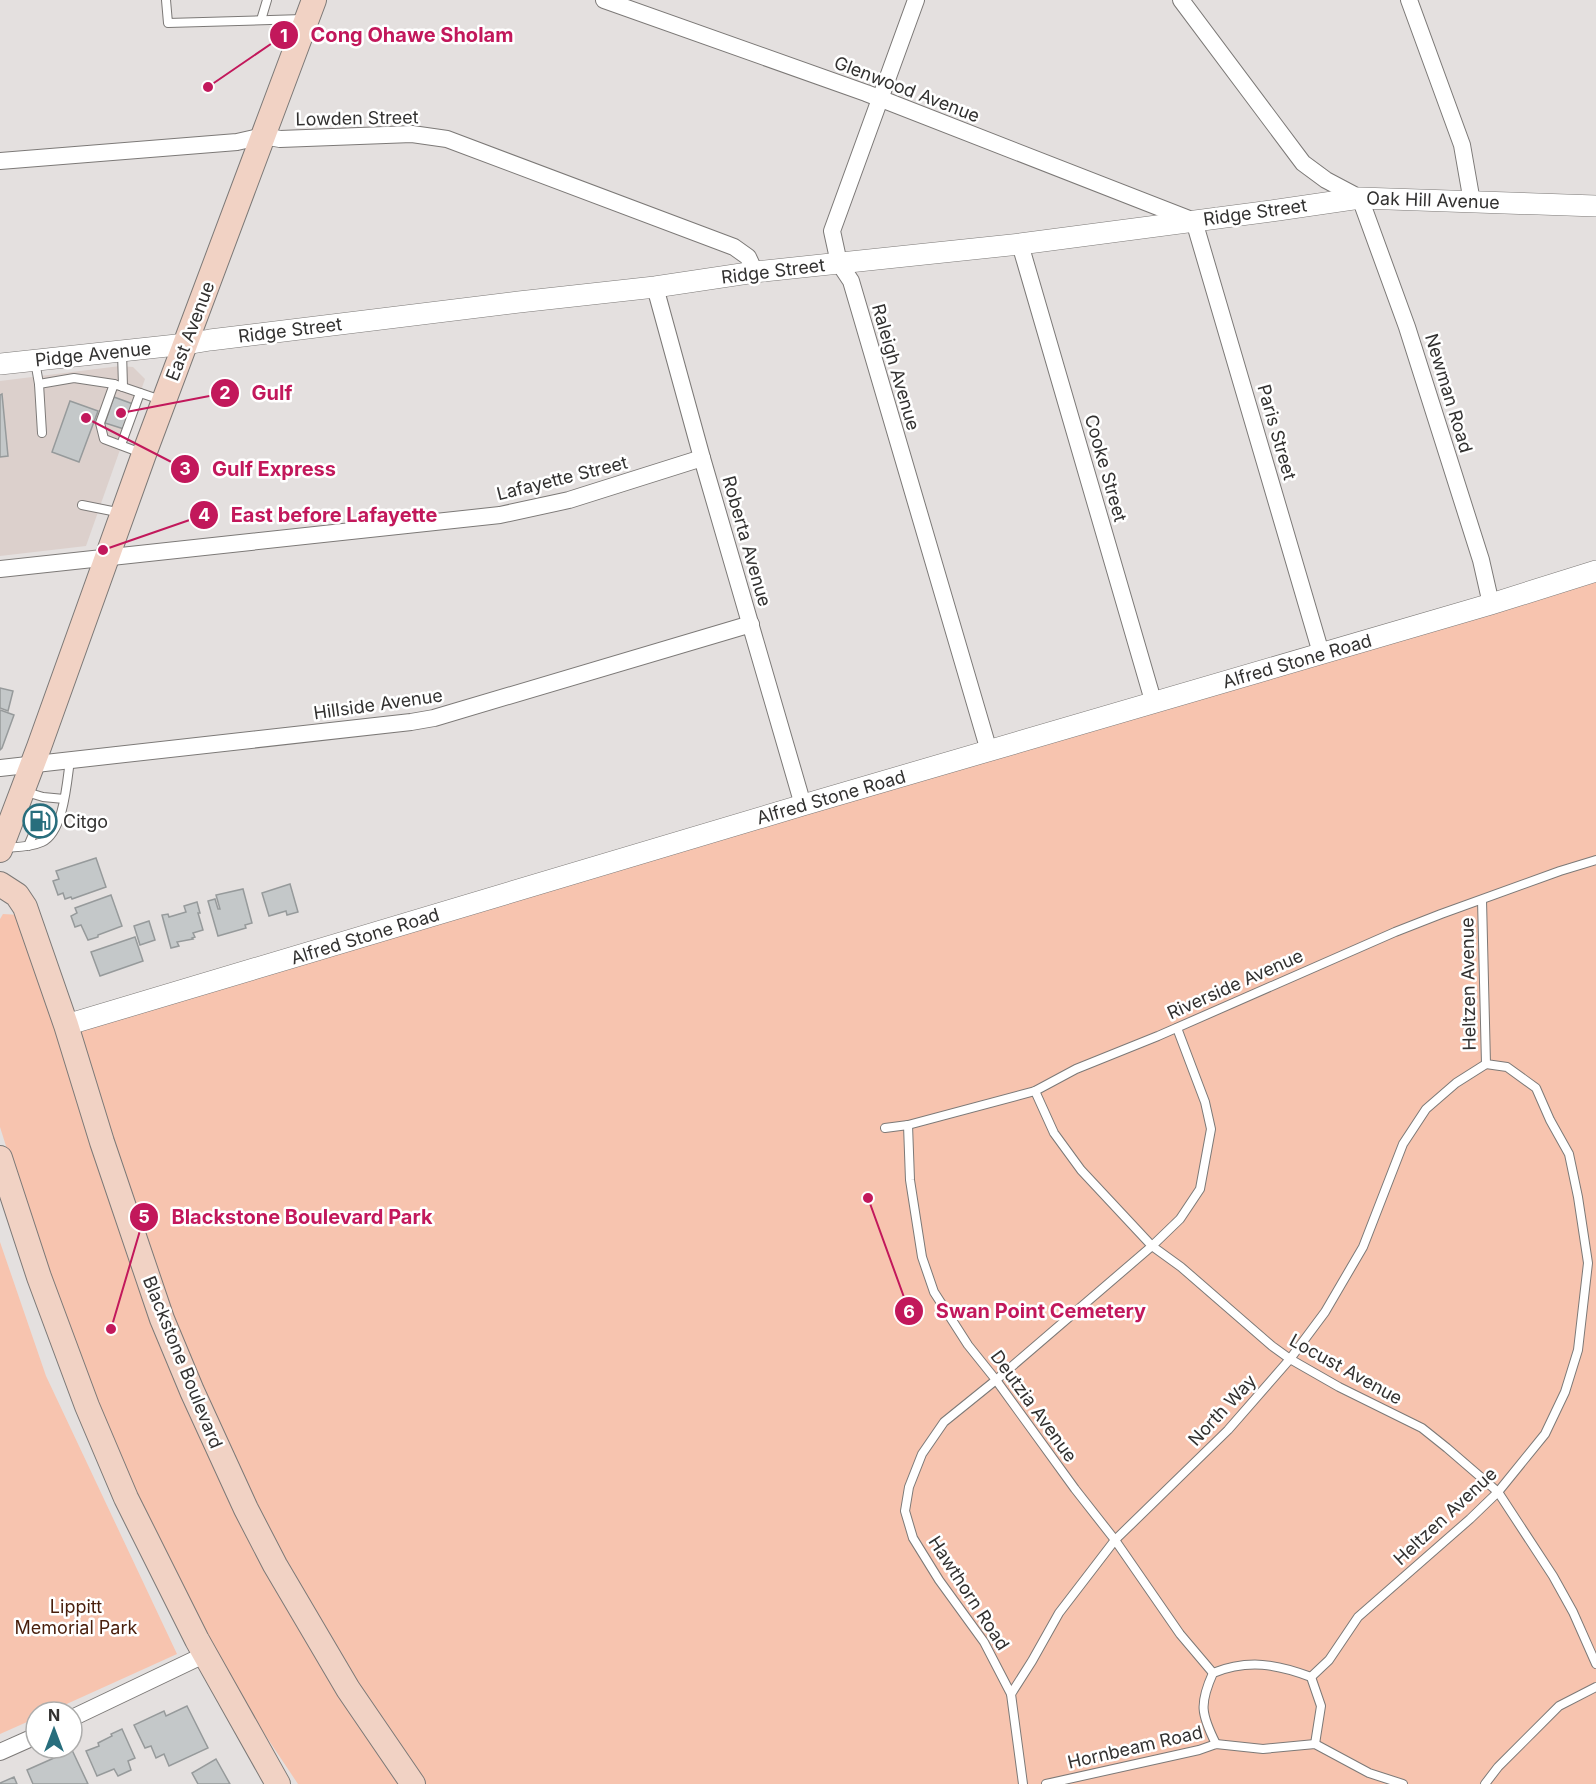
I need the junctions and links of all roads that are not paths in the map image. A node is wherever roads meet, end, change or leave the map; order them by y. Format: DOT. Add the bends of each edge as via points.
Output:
graph roads {
  1 [pos="166,0"];
  2 [pos="267,0"];
  3 [pos="604,0"];
  4 [pos="916,0"];
  5 [pos="1180,0"];
  6 [pos="1409,0"];
  7 [pos="310,9"];
  8 [pos="261,20"];
  9 [pos="880,99"];
  10 [pos="263,136"];
  11 [pos="0,161"];
  12 [pos="1360,198"];
  13 [pos="1472,202"];
  14 [pos="1596,206"];
  15 [pos="1194,221"];
  16 [pos="1020,244"];
  17 [pos="839,263"];
  18 [pos="754,272"];
  19 [pos="655,287"];
  20 [pos="186,344"];
  21 [pos="122,351"];
  22 [pos="35,360"];
  23 [pos="0,364"];
  24 [pos="39,384"];
  25 [pos="118,386"];
  26 [pos="140,393"];
  27 [pos="164,401"];
  28 [pos="42,433"];
  29 [pos="121,445"];
  30 [pos="144,454"];
  31 [pos="702,458"];
  32 [pos="82,505"];
  33 [pos="122,513"];
  34 [pos="107,558"];
  35 [pos="0,569"];
  36 [pos="1596,570"];
  37 [pos="1491,604"];
  38 [pos="751,624"];
  39 [pos="1321,654"];
  40 [pos="1154,704"];
  41 [pos="989,751"];
  42 [pos="70,759"];
  43 [pos="32,764"];
  44 [pos="0,768"];
  45 [pos="22,791"];
  46 [pos="64,799"];
  47 [pos="803,805"];
  48 [pos="34,832"];
  49 [pos="28,846"];
  50 [pos="0,849"];
  51 [pos="1596,860"];
  52 [pos="0,884"];
  53 [pos="1482,900"];
  54 [pos="66,1025"];
  55 [pos="1177,1028"];
  56 [pos="1486,1064"];
  57 [pos="1035,1091"];
  58 [pos="908,1125"];
  59 [pos="885,1128"];
  60 [pos="0,1158"];
  61 [pos="1152,1246"];
  62 [pos="1592,1262"];
  63 [pos="1290,1359"];
  64 [pos="996,1380"];
  65 [pos="1498,1492"];
  66 [pos="1115,1540"];
  67 [pos="206,1654"];
  68 [pos="1596,1664"];
  69 [pos="1213,1673"];
  70 [pos="1311,1677"];
  71 [pos="1596,1687"];
  72 [pos="1011,1694"];
  73 [pos="84,1712"];
  74 [pos="24,1741"];
  75 [pos="1216,1744"];
  76 [pos="1315,1744"];
  77 [pos="0,1752"];
  78 [pos="278,1784"];
  79 [pos="413,1784"];
  80 [pos="1023,1784"];
  81 [pos="1046,1784"];
  82 [pos="1402,1784"];
  83 [pos="1485,1784"];
  1 -- 8 [label="lane" via="168,23"];
  2 -- 8 [label="lane"];
  3 -- 9 [label="street, Glenwood Avenue"];
  4 -- 9 [label="street, Raleigh Avenue"];
  5 -- 12 [label="street, Oak Hill Avenue" via="1303,163"];
  6 -- 13 [label="street" via="1462,145"];
  7 -- 8 [label="lane"];
  7 -- 10 [label="main road, East Avenue"];
  9 -- 15 [label="street, Glenwood Avenue"];
  9 -- 17 [label="street, Raleigh Avenue" via="832,231"];
  10 -- 11 [label="street, Lowden Street" via="237,142"];
  10 -- 18 [label="street, Lowden Street" via="280,139 412,134 447,139 734,247 748,257"];
  10 -- 20 [label="main road, East Avenue"];
  12 -- 13 [label="street, Oak Hill Avenue"];
  12 -- 15 [label="street, Ridge Street"];
  12 -- 37 [label="street, Newman Road" via="1411,338 1481,560"];
  13 -- 14 [label="street, Oak Hill Avenue"];
  15 -- 16 [label="street, Ridge Street"];
  15 -- 39 [label="street, Paris Street"];
  16 -- 17 [label="street, Ridge Street"];
  16 -- 40 [label="street, Cooke Street"];
  17 -- 18 [label="street, Ridge Street"];
  17 -- 41 [label="street, Raleigh Avenue" via="851,281"];
  18 -- 19 [label="street, Ridge Street"];
  19 -- 20 [label="street, Ridge Street"];
  19 -- 31 [label="street, Roberta Avenue"];
  20 -- 21 [label="street, Pidge Avenue"];
  20 -- 27 [label="main road, East Avenue"];
  21 -- 22 [label="street, Pidge Avenue"];
  21 -- 25 [label="lane"];
  22 -- 23 [label="street, Pidge Avenue"];
  22 -- 24 [label="lane"];
  24 -- 25 [label="lane" via="74,378"];
  24 -- 28 [label="lane"];
  25 -- 26 [label="lane"];
  25 -- 29 [label="lane" via="100,423 104,438"];
  26 -- 27 [label="lane"];
  26 -- 29 [label="lane"];
  27 -- 30 [label="main road, East Avenue"];
  29 -- 30 [label="lane"];
  30 -- 33 [label="main road, East Avenue"];
  31 -- 34 [label="street, Lafayette Street" via="569,500 500,515"];
  31 -- 38 [label="street, Roberta Avenue"];
  32 -- 33 [label="lane"];
  33 -- 34 [label="main road, East Avenue"];
  34 -- 35 [label="street, Lafayette Street"];
  34 -- 43 [label="main road, East Avenue"];
  36 -- 37 [label="street, Alfred Stone Road"];
  37 -- 39 [label="street, Alfred Stone Road"];
  38 -- 42 [label="street, Hillside Avenue" via="434,718"];
  38 -- 47 [label="street, Roberta Avenue"];
  39 -- 40 [label="street, Alfred Stone Road"];
  40 -- 41 [label="street, Alfred Stone Road"];
  41 -- 47 [label="street, Alfred Stone Road"];
  42 -- 43 [label="street, Hillside Avenue"];
  42 -- 46 [label="lane"];
  43 -- 44 [label="street, Hillside Avenue"];
  43 -- 45 [label="main road, East Avenue"];
  45 -- 46 [label="lane" via="45,801"];
  45 -- 50 [label="main road, East Avenue"];
  46 -- 49 [label="lane" via="58,824 49,838"];
  47 -- 54 [label="street, Alfred Stone Road"];
  48 -- 49 [label="lane"];
  49 -- 50 [label="lane"];
  51 -- 53 [label="lane, Riverside Avenue"];
  52 -- 54 [label="main road, Blackstone Boulevard" via="17,895 25,907"];
  53 -- 55 [label="lane, Riverside Avenue" via="1395,932"];
  53 -- 56 [label="lane, Heltzen Avenue"];
  54 -- 79 [label="main road, Blackstone Boulevard" via="162,1318 192,1391 275,1565 348,1689"];
  55 -- 57 [label="lane, Riverside Avenue" via="1076,1069"];
  55 -- 61 [label="lane, Hawthorn Road" via="1211,1129 1200,1189 1180,1219"];
  56 -- 62 [label="lane, Heltzen Avenue" via="1507,1067 1536,1088 1569,1154"];
  56 -- 63 [label="lane, North Way" via="1426,1109 1403,1144 1363,1247 1325,1312"];
  57 -- 58 [label="lane, Riverside Avenue"];
  57 -- 61 [label="lane, Locust Avenue" via="1054,1133 1081,1170"];
  58 -- 59 [label="lane, Riverside Avenue"];
  58 -- 64 [label="lane, Deutzia Avenue" via="910,1180 922,1257 934,1292"];
  60 -- 67 [label="main road" via="87,1406 126,1497"];
  61 -- 63 [label="lane, Locust Avenue"];
  61 -- 64 [label="lane, Hawthorn Road"];
  62 -- 65 [label="lane, Heltzen Avenue" via="1578,1350 1565,1392 1545,1434"];
  63 -- 65 [label="lane, Locust Avenue" via="1422,1428"];
  63 -- 66 [label="lane, North Way" via="1228,1430"];
  64 -- 66 [label="lane, Deutzia Avenue"];
  64 -- 72 [label="lane, Hawthorn Road" via="944,1422 922,1454 904,1511 914,1538 984,1642"];
  65 -- 68 [label="lane, Locust Avenue" via="1553,1576"];
  65 -- 70 [label="lane, Heltzen Avenue" via="1358,1617 1329,1660"];
  66 -- 69 [label="lane, Deutzia Avenue" via="1180,1634"];
  66 -- 72 [label="lane, North Way" via="1059,1613"];
  67 -- 73 [label="street"];
  67 -- 78 [label="main road"];
  69 -- 70 [label="lane" via="1258,1664 1286,1667"];
  69 -- 75 [label="lane" via="1204,1693 1204,1716"];
  70 -- 76 [label="lane" via="1321,1706"];
  71 -- 83 [label="lane" via="1559,1707"];
  72 -- 80 [label="lane"];
  74 -- 77 [label="street"];
  75 -- 76 [label="lane, Hornbeam Road" via="1263,1749"];
  75 -- 81 [label="lane, Hornbeam Road"];
  76 -- 82 [label="lane" via="1369,1773"];
}
